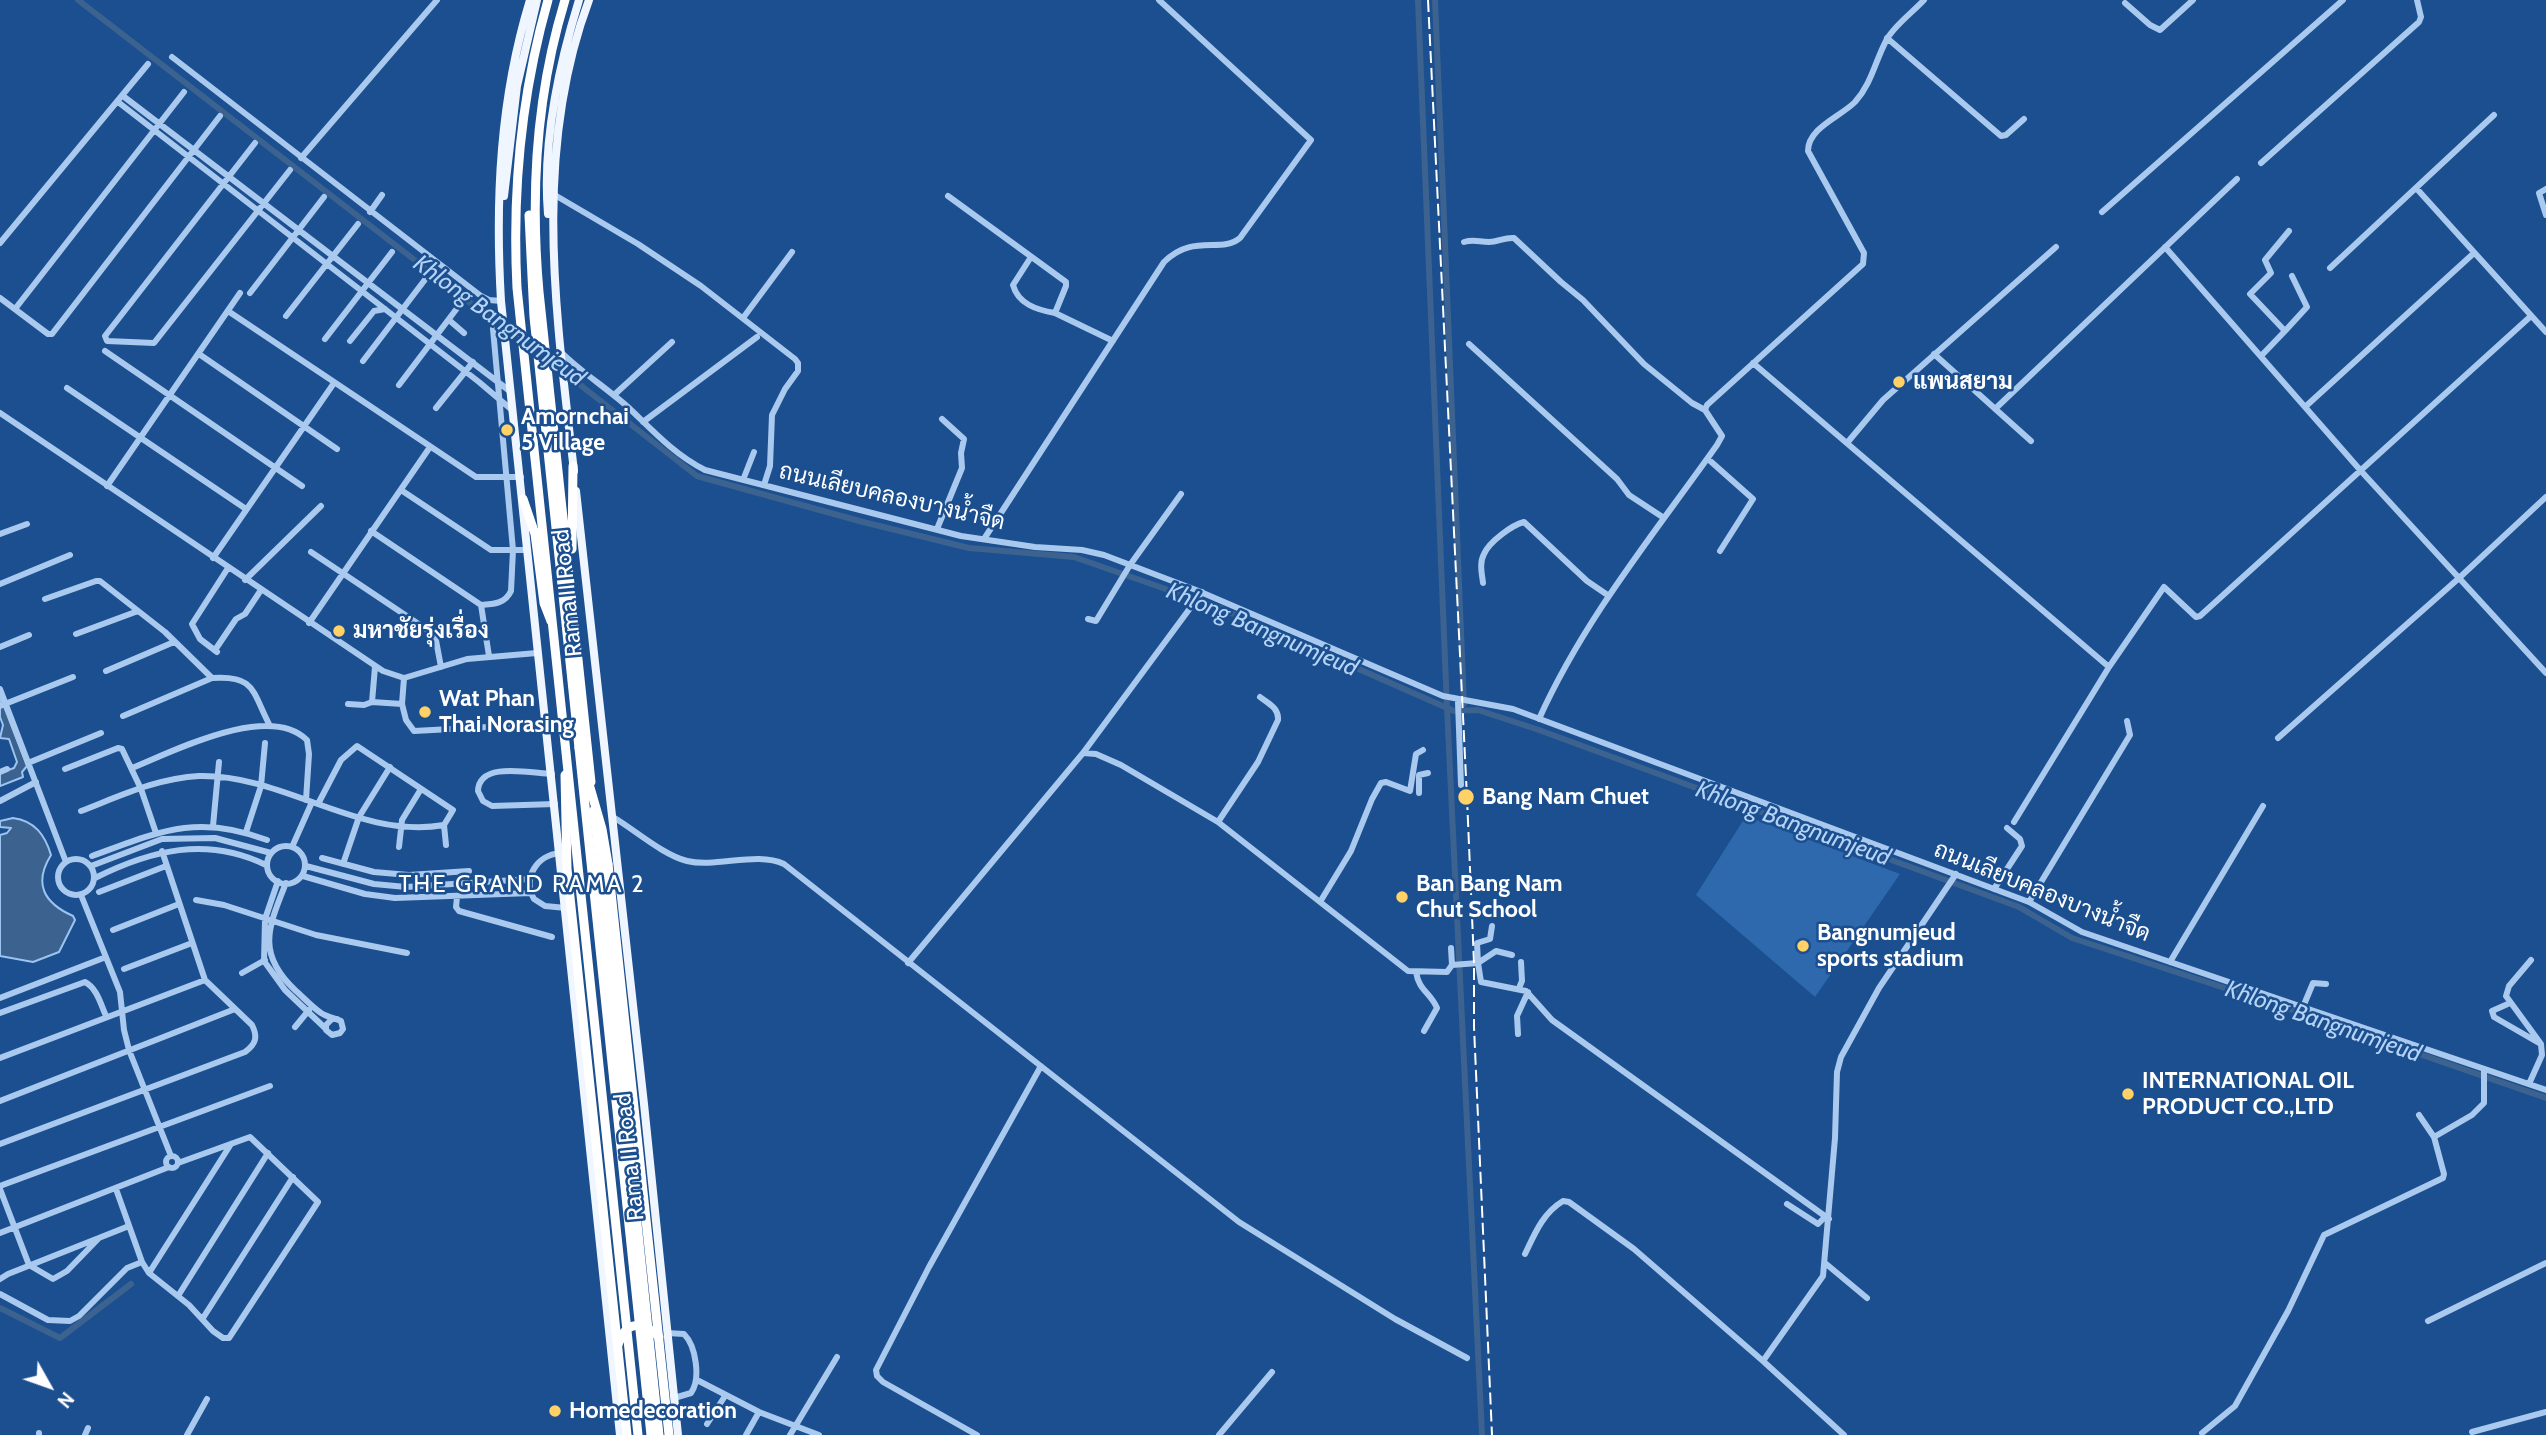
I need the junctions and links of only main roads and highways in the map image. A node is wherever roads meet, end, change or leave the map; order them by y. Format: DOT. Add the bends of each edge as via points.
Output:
graph roads {
  1 [pos="530,0"];
  2 [pos="537,0"];
  3 [pos="547,0"];
  4 [pos="564,0"];
  5 [pos="579,0"];
  6 [pos="589,0"];
  7 [pos="498,254"];
  8 [pos="554,256"];
  9 [pos="573,466"];
  10 [pos="523,499"];
  11 [pos="574,618"];
  12 [pos="555,625"];
  13 [pos="579,748"];
  14 [pos="566,749"];
  15 [pos="663,1335"];
  16 [pos="618,1345"];
  17 [pos="620,1435"];
  18 [pos="627,1435"];
  19 [pos="639,1435"];
  20 [pos="651,1435"];
  21 [pos="659,1435"];
  22 [pos="669,1435"];
  23 [pos="678,1435"];
  1 -- 7 [label="main road, Rama II Road" via="503,129"];
  2 -- 7 [label="main road" via="514,107"];
  3 -- 12 [label="highway, Rama II Road, bridge" via="527,82 517,159 518,279"];
  3 -- 14 [label="highway, bridge" via="521,127 516,261"];
  4 -- 11 [label="highway, Rama II Road" via="545,78 536,151 536,256"];
  4 -- 13 [label="highway" via="540,92 528,222"];
  5 -- 8 [label="main road" via="558,79 549,143 547,204"];
  6 -- 8 [label="main road, Rama II Road" via="579,26 558,134"];
  7 -- 10 [label="main road, Rama II Road"];
  8 -- 9 [label="main road, Rama II Road"];
  9 -- 11 [label="highway"];
  9 -- 15 [label="main road, Rama II Road" via="613,817"];
  10 -- 12 [label="highway" via="535,534 544,603"];
  10 -- 17 [label="main road, Rama II Road"];
  11 -- 21 [label="highway, Rama II Road"];
  12 -- 19 [label="highway, Rama II Road"];
  13 -- 15 [label="highway, bridge" via="608,864"];
  13 -- 20 [label="highway, bridge"];
  14 -- 16 [label="highway, bridge" via="567,869"];
  14 -- 19 [label="highway, bridge"];
  15 -- 16 [label="highway, bridge" via="636,1326 624,1331"];
  15 -- 22 [label="highway"];
  15 -- 23 [label="main road, Rama II Road"];
  16 -- 18 [label="highway"];
}
